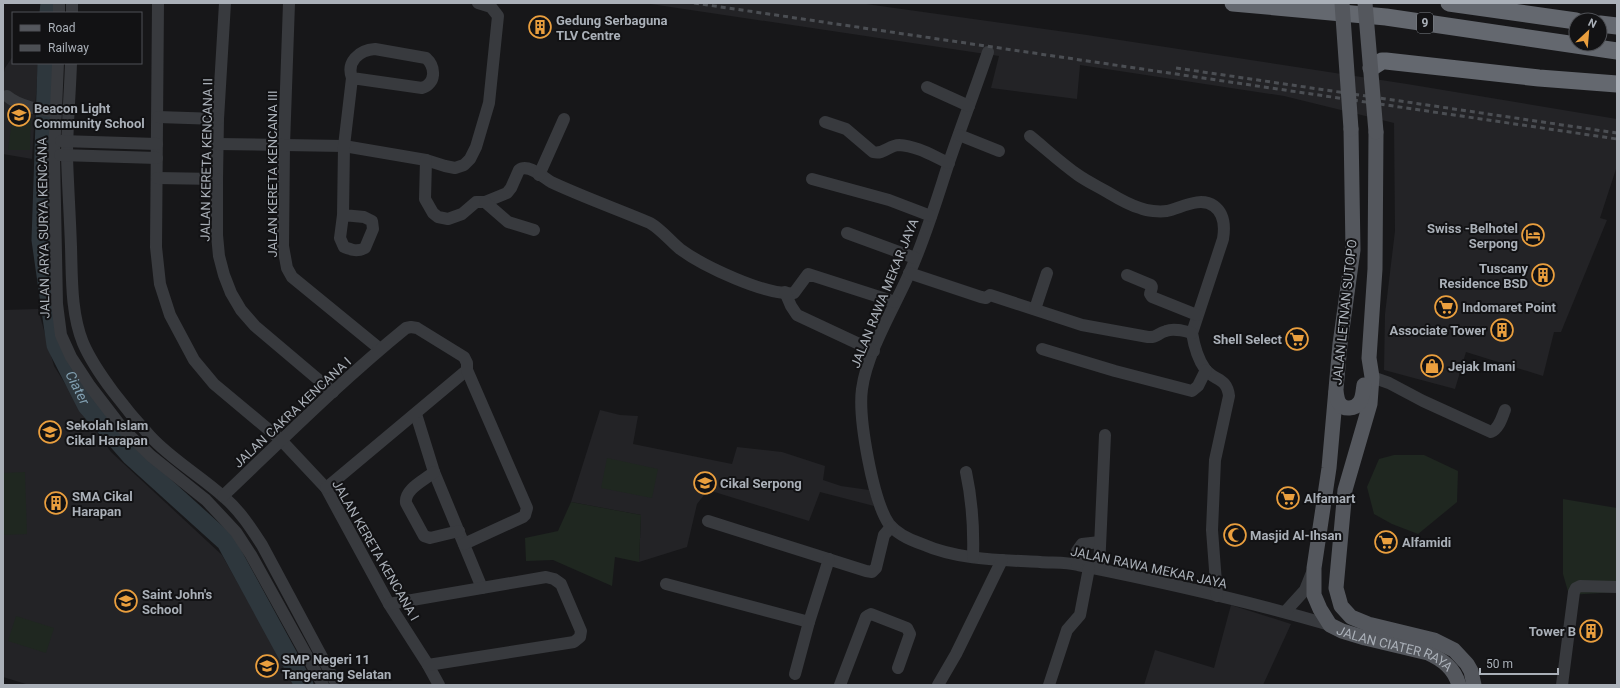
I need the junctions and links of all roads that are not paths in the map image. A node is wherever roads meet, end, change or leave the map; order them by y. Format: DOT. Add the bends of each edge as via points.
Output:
graph roads {
  1 [pos="158,3"];
  2 [pos="225,3"];
  3 [pos="288,3"];
  4 [pos="478,3"];
  5 [pos="1233,3"];
  6 [pos="1342,3"];
  7 [pos="1365,3"];
  8 [pos="1448,3"];
  9 [pos="1568,20"];
  10 [pos="988,52"];
  11 [pos="1617,52"];
  12 [pos="58,64"];
  13 [pos="71,64"];
  14 [pos="1371,68"];
  15 [pos="352,78"];
  16 [pos="1538,78"];
  17 [pos="1617,84"];
  18 [pos="927,87"];
  19 [pos="1617,92"];
  20 [pos="7,96"];
  21 [pos="969,106"];
  22 [pos="48,111"];
  23 [pos="158,117"];
  24 [pos="218,118"];
  25 [pos="564,119"];
  26 [pos="825,122"];
  27 [pos="959,135"];
  28 [pos="1030,136"];
  29 [pos="55,140"];
  30 [pos="68,141"];
  31 [pos="157,144"];
  32 [pos="217,144"];
  33 [pos="284,145"];
  34 [pos="344,146"];
  35 [pos="1000,151"];
  36 [pos="54,155"];
  37 [pos="67,155"];
  38 [pos="157,158"];
  39 [pos="426,160"];
  40 [pos="949,163"];
  41 [pos="539,175"];
  42 [pos="157,178"];
  43 [pos="217,179"];
  44 [pos="812,179"];
  45 [pos="485,202"];
  46 [pos="343,215"];
  47 [pos="931,216"];
  48 [pos="534,230"];
  49 [pos="847,233"];
  50 [pos="915,258"];
  51 [pos="1047,273"];
  52 [pos="909,274"];
  53 [pos="1127,275"];
  54 [pos="786,292"];
  55 [pos="895,302"];
  56 [pos="1035,309"];
  57 [pos="1197,315"];
  58 [pos="1192,333"];
  59 [pos="380,349"];
  60 [pos="1042,349"];
  61 [pos="874,351"];
  62 [pos="1369,358"];
  63 [pos="467,370"];
  64 [pos="1206,370"];
  65 [pos="1372,377"];
  66 [pos="333,392"];
  67 [pos="1336,392"];
  68 [pos="1505,410"];
  69 [pos="416,414"];
  70 [pos="1105,435"];
  71 [pos="281,440"];
  72 [pos="434,472"];
  73 [pos="966,472"];
  74 [pos="326,488"];
  75 [pos="1345,490"];
  76 [pos="223,496"];
  77 [pos="708,520"];
  78 [pos="891,527"];
  79 [pos="458,531"];
  80 [pos="1100,542"];
  81 [pos="464,544"];
  82 [pos="973,557"];
  83 [pos="829,559"];
  84 [pos="1002,560"];
  85 [pos="1077,564"];
  86 [pos="1314,568"];
  87 [pos="1094,569"];
  88 [pos="666,584"];
  89 [pos="1617,587"];
  90 [pos="482,588"];
  91 [pos="1314,595"];
  92 [pos="1217,596"];
  93 [pos="389,604"];
  94 [pos="1285,612"];
  95 [pos="809,622"];
  96 [pos="1330,625"];
  97 [pos="428,665"];
  98 [pos="898,668"];
  99 [pos="795,674"];
  100 [pos="323,685"];
  101 [pos="337,685"];
  102 [pos="439,685"];
  103 [pos="840,685"];
  104 [pos="938,685"];
  105 [pos="1050,685"];
  106 [pos="1459,685"];
  107 [pos="1474,685"];
  108 [pos="1562,685"];
  1 -- 23 [label="street, JALAN KERETA KENCANA I"];
  2 -- 24 [label="street, JALAN KERETA KENCANA II"];
  3 -- 33 [label="street, JALAN KERETA KENCANA III"];
  4 -- 39 [label="street" via="492,8 498,16 488,103 476,147 464,165 455,168"];
  5 -- 11 [label="highway, 9" via="1386,17"];
  6 -- 67 [label="main road, JALAN LETNAN SUTOPO, bridge" via="1351,129 1353,250"];
  7 -- 14 [label="main road, JALAN LETNAN SUTOPO, bridge"];
  8 -- 9 [label="highway, 9"];
  10 -- 21 [label="street, JALAN RAWA MEKAR JAYA"];
  12 -- 22 [label="street, JALAN ARYA SURYA KENCANA"];
  13 -- 30 [label="street, JALAN ARYA SURYA KENCANA"];
  14 -- 16 [label="highway" via="1386,61"];
  14 -- 62 [label="main road, JALAN LETNAN SUTOPO, bridge" via="1376,132 1375,269"];
  15 -- 15 [label="street" via="352,62 367,50 375,49 426,58 432,69 432,82 422,88"];
  15 -- 34 [label="street"];
  16 -- 17 [label="highway"];
  16 -- 19 [label="highway"];
  18 -- 21 [label="street"];
  20 -- 22 [label="street" via="13,101"];
  21 -- 27 [label="street, JALAN RAWA MEKAR JAYA"];
  22 -- 29 [label="street, JALAN ARYA SURYA KENCANA"];
  23 -- 24 [label="street"];
  23 -- 31 [label="street, JALAN KERETA KENCANA I"];
  24 -- 32 [label="street, JALAN KERETA KENCANA II"];
  25 -- 41 [label="street"];
  26 -- 40 [label="street" via="846,129 873,152 883,152 893,146 906,146"];
  27 -- 35 [label="street"];
  27 -- 40 [label="street, JALAN RAWA MEKAR JAYA"];
  28 -- 57 [label="street" via="1078,175 1140,208 1166,211 1207,203 1221,213 1225,229 1223,239"];
  29 -- 30 [label="street"];
  29 -- 36 [label="street, JALAN ARYA SURYA KENCANA"];
  30 -- 31 [label="street"];
  30 -- 37 [label="street, JALAN ARYA SURYA KENCANA"];
  31 -- 38 [label="street, JALAN KERETA KENCANA I"];
  32 -- 33 [label="street"];
  32 -- 43 [label="street, JALAN KERETA KENCANA II"];
  33 -- 34 [label="street"];
  33 -- 59 [label="street, JALAN KERETA KENCANA III" via="283,246 287,268 292,277"];
  34 -- 39 [label="street"];
  34 -- 46 [label="street"];
  36 -- 37 [label="street"];
  36 -- 100 [label="street, JALAN ARYA SURYA KENCANA" via="57,304 61,335 69,352 90,386 123,429 150,456 206,500 236,532"];
  37 -- 38 [label="street"];
  37 -- 76 [label="street, JALAN ARYA SURYA KENCANA" via="73,302 83,343 134,419 158,444"];
  38 -- 42 [label="street, JALAN KERETA KENCANA I"];
  39 -- 45 [label="street" via="425,199 438,217 453,218 473,204"];
  40 -- 47 [label="street, JALAN RAWA MEKAR JAYA"];
  41 -- 45 [label="street" via="521,168 507,193"];
  41 -- 54 [label="street" via="650,223 681,250 721,271 762,288"];
  42 -- 43 [label="street"];
  42 -- 71 [label="street, JALAN KERETA KENCANA I" via="156,247 160,284 170,315 194,360 204,373"];
  43 -- 66 [label="street, JALAN KERETA KENCANA II" via="219,256 231,292 241,310 255,326"];
  44 -- 47 [label="street" via="889,200"];
  45 -- 48 [label="street" via="508,222"];
  47 -- 50 [label="street, JALAN RAWA MEKAR JAYA"];
  49 -- 50 [label="street"];
  50 -- 52 [label="street, JALAN RAWA MEKAR JAYA"];
  51 -- 56 [label="street"];
  52 -- 55 [label="street, JALAN RAWA MEKAR JAYA"];
  52 -- 56 [label="street" via="981,297 986,298 990,295"];
  53 -- 57 [label="street" via="1151,285 1152,297"];
  54 -- 55 [label="street" via="796,291 808,274"];
  54 -- 61 [label="street" via="797,315"];
  55 -- 61 [label="street, JALAN RAWA MEKAR JAYA"];
  56 -- 58 [label="street" via="1082,326 1148,337 1156,337 1171,330"];
  57 -- 58 [label="street"];
  58 -- 64 [label="street" via="1194,345"];
  59 -- 63 [label="street, JALAN CAKRA KENCANA I" via="406,328 417,328 464,358"];
  59 -- 66 [label="street, JALAN CAKRA KENCANA I"];
  60 -- 64 [label="street" via="1192,391 1198,386"];
  61 -- 78 [label="street, JALAN RAWA MEKAR JAYA" via="862,386 861,416 874,487"];
  62 -- 65 [label="main road, JALAN LETNAN SUTOPO"];
  62 -- 67 [label="main road" via="1359,404 1350,408 1342,406"];
  63 -- 69 [label="street"];
  63 -- 81 [label="street, JALAN CAKRA KENCANA I" via="527,511 523,517"];
  64 -- 92 [label="street" via="1224,382 1229,396 1215,460 1212,530"];
  65 -- 68 [label="street" via="1491,432 1495,431"];
  65 -- 75 [label="main road, JALAN LETNAN SUTOPO" via="1370,404"];
  66 -- 71 [label="street, JALAN CAKRA KENCANA I"];
  67 -- 86 [label="main road, JALAN LETNAN SUTOPO" via="1329,468"];
  69 -- 72 [label="street"];
  69 -- 74 [label="street"];
  70 -- 80 [label="street"];
  71 -- 74 [label="street, JALAN KERETA KENCANA I"];
  71 -- 76 [label="street, JALAN CAKRA KENCANA I"];
  72 -- 79 [label="street"];
  72 -- 79 [label="street" via="409,492 406,503 424,536 430,538"];
  73 -- 82 [label="street" via="973,516"];
  74 -- 93 [label="street, JALAN KERETA KENCANA I"];
  75 -- 107 [label="main road, JALAN CIATER RAYA" via="1336,588 1341,606 1351,617 1368,624 1434,640 1454,650 1467,664"];
  76 -- 101 [label="street, JALAN ARYA SURYA KENCANA" via="262,545"];
  77 -- 83 [label="street"];
  78 -- 82 [label="street, JALAN RAWA MEKAR JAYA" via="923,545"];
  78 -- 83 [label="street" via="884,535 876,568 872,572"];
  79 -- 81 [label="street"];
  80 -- 85 [label="street" via="1085,542 1079,546"];
  80 -- 87 [label="street"];
  81 -- 90 [label="street"];
  82 -- 84 [label="street, JALAN RAWA MEKAR JAYA"];
  83 -- 95 [label="street"];
  84 -- 85 [label="street, JALAN RAWA MEKAR JAYA"];
  84 -- 104 [label="street"];
  85 -- 87 [label="street, JALAN RAWA MEKAR JAYA"];
  86 -- 91 [label="main road, JALAN LETNAN SUTOPO"];
  86 -- 94 [label="street" via="1305,590"];
  87 -- 92 [label="street, JALAN RAWA MEKAR JAYA"];
  87 -- 105 [label="street" via="1080,615 1067,630"];
  88 -- 95 [label="street"];
  89 -- 108 [label="street" via="1576,588"];
  90 -- 93 [label="street"];
  90 -- 97 [label="street" via="546,577 554,579 561,584 581,631 577,640"];
  91 -- 96 [label="main road, JALAN CIATER RAYA"];
  92 -- 94 [label="street, JALAN RAWA MEKAR JAYA"];
  93 -- 97 [label="street, JALAN KERETA KENCANA I"];
  94 -- 96 [label="street, JALAN RAWA MEKAR JAYA"];
  95 -- 99 [label="street"];
  96 -- 106 [label="main road, JALAN CIATER RAYA" via="1352,634 1436,657 1451,668"];
  97 -- 102 [label="street, JALAN KERETA KENCANA I"];
  98 -- 103 [label="street" via="910,634 909,630 868,615"];
}
